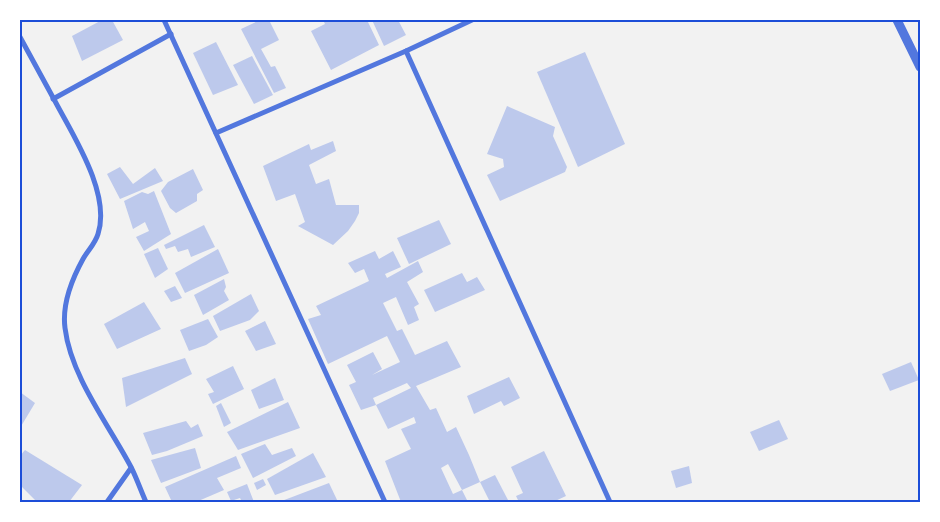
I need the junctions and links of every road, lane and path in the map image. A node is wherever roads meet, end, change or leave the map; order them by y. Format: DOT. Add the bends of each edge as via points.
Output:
graph roads {
  1 [pos="164,20"];
  2 [pos="472,20"];
  3 [pos="897,20"];
  4 [pos="170,34"];
  5 [pos="20,37"];
  6 [pos="406,51"];
  7 [pos="920,67"];
  8 [pos="53,99"];
  9 [pos="216,133"];
  10 [pos="131,468"];
  11 [pos="107,502"];
  12 [pos="146,502"];
  13 [pos="385,502"];
  14 [pos="610,502"];
  1 -- 4 [label="street"];
  2 -- 6 [label="street"];
  3 -- 7 [label="street"];
  4 -- 8 [label="street"];
  4 -- 9 [label="street"];
  5 -- 8 [label="street"];
  6 -- 9 [label="street"];
  6 -- 14 [label="street"];
  8 -- 10 [label="street" via="87,164 100,208 99,232 94,245 83,258 71,288 65,328 85,387"];
  9 -- 13 [label="street"];
  10 -- 11 [label="street"];
  10 -- 12 [label="street"];
}
